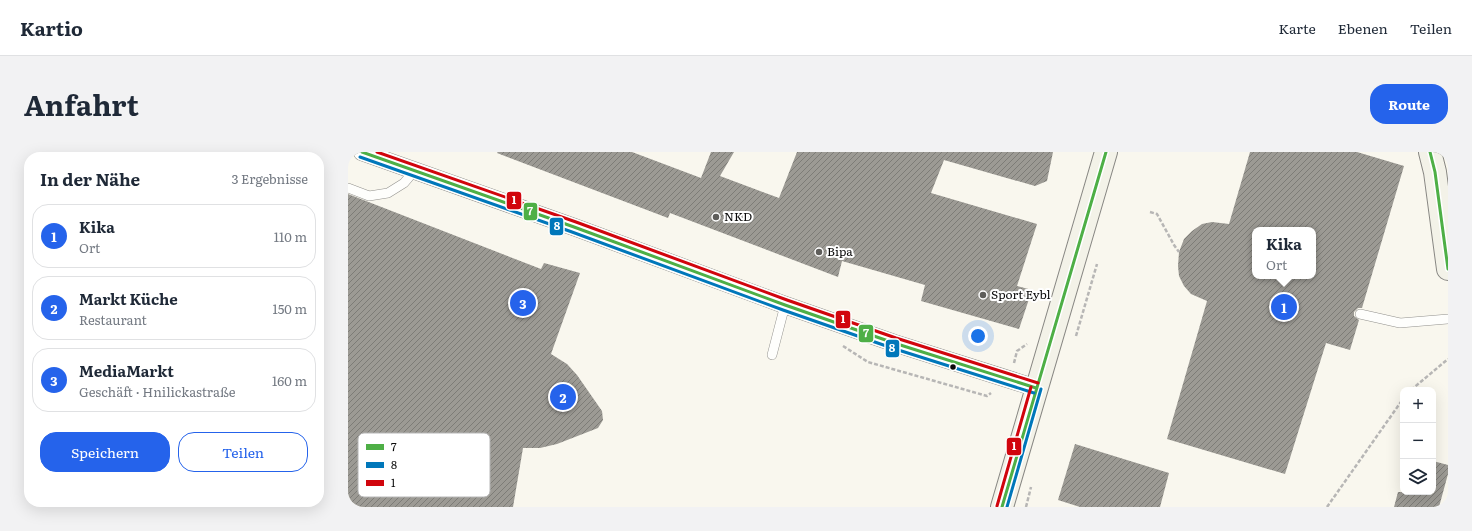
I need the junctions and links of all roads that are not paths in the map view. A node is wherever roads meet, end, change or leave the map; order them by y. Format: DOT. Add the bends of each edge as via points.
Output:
graph roads {
  1 [pos="362,152"];
  2 [pos="1106,152"];
  3 [pos="1430,152"];
  4 [pos="415,170"];
  5 [pos="348,188"];
  6 [pos="1448,269"];
  7 [pos="785,305"];
  8 [pos="1360,314"];
  9 [pos="1448,319"];
  10 [pos="772,356"];
  11 [pos="1036,388"];
  12 [pos="1002,507"];
  1 -- 4 [label="street"];
  2 -- 11 [label="street"];
  3 -- 6 [label="street"];
  4 -- 5 [label="lane" via="404,183 388,193 369,196"];
  4 -- 7 [label="street"];
  7 -- 10 [label="lane"];
  7 -- 11 [label="street"];
  8 -- 9 [label="lane" via="1400,323"];
  11 -- 12 [label="street"];
}
